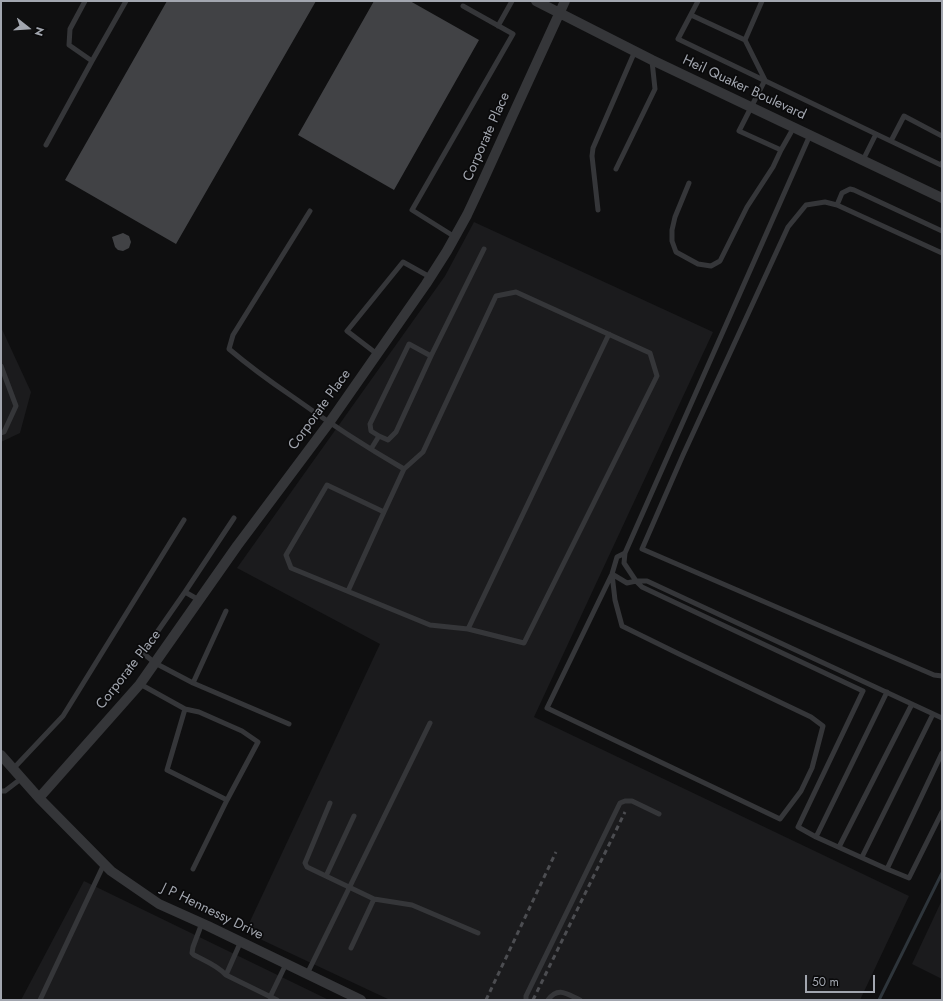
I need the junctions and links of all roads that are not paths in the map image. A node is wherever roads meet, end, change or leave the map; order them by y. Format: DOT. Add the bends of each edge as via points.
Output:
graph roads {
  1 [pos="85,1"];
  2 [pos="126,1"];
  3 [pos="512,1"];
  4 [pos="536,1"];
  5 [pos="565,1"];
  6 [pos="698,1"];
  7 [pos="762,1"];
  8 [pos="463,6"];
  9 [pos="560,13"];
  10 [pos="691,16"];
  11 [pos="498,26"];
  12 [pos="745,40"];
  13 [pos="635,51"];
  14 [pos="652,60"];
  15 [pos="92,61"];
  16 [pos="764,80"];
  17 [pos="752,106"];
  18 [pos="794,127"];
  19 [pos="876,134"];
  20 [pos="810,135"];
  21 [pos="942,136"];
  22 [pos="892,141"];
  23 [pos="46,145"];
  24 [pos="781,150"];
  25 [pos="862,160"];
  26 [pos="942,163"];
  27 [pos="616,169"];
  28 [pos="689,183"];
  29 [pos="942,198"];
  30 [pos="837,204"];
  31 [pos="598,210"];
  32 [pos="310,211"];
  33 [pos="942,231"];
  34 [pos="455,237"];
  35 [pos="484,249"];
  36 [pos="942,253"];
  37 [pos="430,277"];
  38 [pos="609,334"];
  39 [pos="377,354"];
  40 [pos="431,356"];
  41 [pos="1,366"];
  42 [pos="329,422"];
  43 [pos="1,433"];
  44 [pos="379,436"];
  45 [pos="371,449"];
  46 [pos="404,469"];
  47 [pos="384,512"];
  48 [pos="234,518"];
  49 [pos="184,520"];
  50 [pos="625,553"];
  51 [pos="612,574"];
  52 [pos="636,581"];
  53 [pos="348,591"];
  54 [pos="185,592"];
  55 [pos="199,600"];
  56 [pos="226,611"];
  57 [pos="468,629"];
  58 [pos="155,663"];
  59 [pos="942,676"];
  60 [pos="193,683"];
  61 [pos="140,684"];
  62 [pos="887,692"];
  63 [pos="912,704"];
  64 [pos="185,708"];
  65 [pos="933,714"];
  66 [pos="942,718"];
  67 [pos="430,723"];
  68 [pos="289,724"];
  69 [pos="942,753"];
  70 [pos="1,755"];
  71 [pos="13,769"];
  72 [pos="22,778"];
  73 [pos="1,792"];
  74 [pos="39,798"];
  75 [pos="227,800"];
  76 [pos="330,803"];
  77 [pos="942,812"];
  78 [pos="659,814"];
  79 [pos="354,816"];
  80 [pos="816,836"];
  81 [pos="840,847"];
  82 [pos="862,858"];
  83 [pos="104,864"];
  84 [pos="193,869"];
  85 [pos="888,869"];
  86 [pos="326,876"];
  87 [pos="349,887"];
  88 [pos="374,899"];
  89 [pos="202,923"];
  90 [pos="478,933"];
  91 [pos="241,942"];
  92 [pos="351,948"];
  93 [pos="286,964"];
  94 [pos="226,974"];
  95 [pos="307,974"];
  96 [pos="270,997"];
  97 [pos="40,1000"];
  98 [pos="276,1000"];
  99 [pos="361,1000"];
  100 [pos="526,1000"];
  101 [pos="548,1000"];
  102 [pos="580,1000"];
  1 -- 15 [label="lane" via="70,29 70,45"];
  2 -- 15 [label="lane"];
  3 -- 11 [label="lane"];
  4 -- 9 [label="street, Heil Quaker Boulevard"];
  5 -- 9 [label="street, Corporate Place"];
  6 -- 10 [label="lane"];
  7 -- 12 [label="lane"];
  8 -- 11 [label="lane"];
  9 -- 13 [label="street, Heil Quaker Boulevard"];
  9 -- 34 [label="street, Corporate Place"];
  10 -- 12 [label="lane"];
  10 -- 16 [label="lane" via="678,39"];
  11 -- 34 [label="lane" via="513,34 412,210"];
  12 -- 16 [label="lane"];
  13 -- 14 [label="street, Heil Quaker Boulevard"];
  13 -- 31 [label="lane" via="593,148"];
  14 -- 17 [label="street, Heil Quaker Boulevard"];
  14 -- 27 [label="lane" via="655,89"];
  15 -- 23 [label="lane"];
  16 -- 17 [label="lane"];
  16 -- 19 [label="lane"];
  17 -- 18 [label="street, Heil Quaker Boulevard"];
  17 -- 24 [label="lane" via="739,131"];
  18 -- 20 [label="street, Heil Quaker Boulevard"];
  18 -- 24 [label="lane"];
  19 -- 22 [label="lane"];
  19 -- 25 [label="lane"];
  20 -- 25 [label="street, Heil Quaker Boulevard"];
  20 -- 50 [label="lane"];
  21 -- 22 [label="lane" via="904,116"];
  22 -- 26 [label="lane" via="941,165"];
  24 -- 28 [label="lane" via="747,207 720,261 711,266 698,264 676,252 672,241 675,217"];
  25 -- 29 [label="street, Heil Quaker Boulevard"];
  30 -- 33 [label="lane" via="842,193 854,190"];
  30 -- 36 [label="lane"];
  30 -- 59 [label="lane" via="825,202 806,205 788,226 642,549 934,675"];
  32 -- 42 [label="lane" via="233,335 229,349 248,366"];
  34 -- 37 [label="street, Corporate Place"];
  35 -- 40 [label="lane"];
  37 -- 39 [label="street, Corporate Place"];
  37 -- 39 [label="lane" via="403,262 347,332"];
  38 -- 46 [label="lane" via="516,292 496,296 423,452"];
  38 -- 57 [label="lane"];
  38 -- 57 [label="lane" via="650,353 657,376 524,643"];
  39 -- 42 [label="street, Corporate Place"];
  40 -- 44 [label="lane" via="396,432 388,440"];
  40 -- 44 [label="lane" via="409,344 370,424 370,431"];
  41 -- 43 [label="lane" via="16,406 4,432"];
  42 -- 45 [label="lane"];
  42 -- 55 [label="street, Corporate Place"];
  44 -- 45 [label="lane"];
  45 -- 46 [label="lane"];
  46 -- 47 [label="lane"];
  47 -- 53 [label="lane"];
  47 -- 53 [label="lane" via="327,486 286,555 291,568"];
  48 -- 54 [label="lane"];
  49 -- 71 [label="lane" via="63,716"];
  50 -- 51 [label="lane" via="617,557"];
  50 -- 52 [label="lane" via="624,563"];
  51 -- 51 [label="lane" via="622,626 811,717 823,726 812,768 801,791 780,819 547,708"];
  51 -- 52 [label="lane" via="627,583"];
  52 -- 62 [label="lane" via="647,581"];
  52 -- 80 [label="lane" via="642,587 863,691 798,827"];
  53 -- 57 [label="lane" via="430,625"];
  54 -- 55 [label="lane"];
  54 -- 58 [label="lane" via="144,651 144,654"];
  55 -- 58 [label="street, Corporate Place"];
  56 -- 60 [label="lane"];
  58 -- 60 [label="lane"];
  58 -- 61 [label="street, Corporate Place"];
  60 -- 68 [label="lane"];
  61 -- 64 [label="lane"];
  61 -- 74 [label="street, Corporate Place"];
  62 -- 63 [label="lane"];
  62 -- 80 [label="lane"];
  63 -- 65 [label="lane"];
  63 -- 81 [label="lane"];
  64 -- 75 [label="lane" via="167,770"];
  64 -- 75 [label="lane" via="242,731 258,742"];
  65 -- 66 [label="lane"];
  65 -- 82 [label="lane"];
  67 -- 87 [label="lane"];
  69 -- 85 [label="lane"];
  70 -- 71 [label="street, J P Hennessy Drive"];
  71 -- 72 [label="street, J P Hennessy Drive"];
  72 -- 73 [label="lane"];
  72 -- 74 [label="street, J P Hennessy Drive"];
  74 -- 83 [label="street, J P Hennessy Drive"];
  75 -- 84 [label="lane"];
  76 -- 86 [label="lane" via="305,862 307,867"];
  77 -- 85 [label="lane" via="909,878"];
  78 -- 100 [label="lane" via="632,801 620,804"];
  79 -- 86 [label="lane"];
  80 -- 81 [label="lane"];
  81 -- 82 [label="lane"];
  82 -- 85 [label="lane"];
  83 -- 89 [label="street, J P Hennessy Drive" via="159,904"];
  83 -- 97 [label="lane"];
  86 -- 87 [label="lane"];
  87 -- 88 [label="lane"];
  87 -- 95 [label="lane"];
  88 -- 90 [label="lane" via="412,905"];
  88 -- 92 [label="lane"];
  89 -- 91 [label="street, J P Hennessy Drive"];
  89 -- 94 [label="lane" via="192,953"];
  91 -- 93 [label="street, J P Hennessy Drive"];
  91 -- 94 [label="lane"];
  93 -- 95 [label="street, J P Hennessy Drive"];
  93 -- 96 [label="lane"];
  94 -- 96 [label="lane"];
  95 -- 99 [label="street, J P Hennessy Drive"];
  96 -- 98 [label="lane"];
  101 -- 102 [label="lane" via="556,992 564,992"];
}
